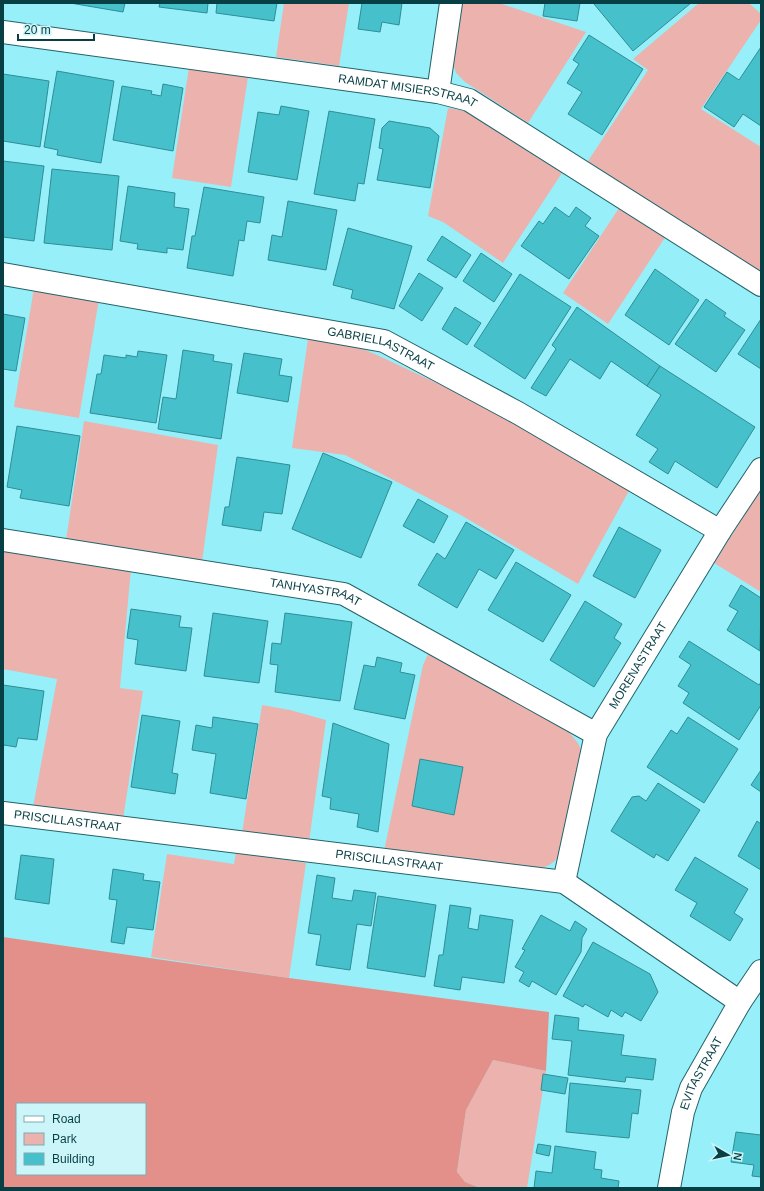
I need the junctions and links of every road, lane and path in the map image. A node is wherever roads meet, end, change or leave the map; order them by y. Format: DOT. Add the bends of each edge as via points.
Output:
graph roads {
  1 [pos="451,3"];
  2 [pos="3,32"];
  3 [pos="438,92"];
  4 [pos="3,274"];
  5 [pos="761,285"];
  6 [pos="761,469"];
  7 [pos="720,531"];
  8 [pos="3,540"];
  9 [pos="596,734"];
  10 [pos="3,813"];
  11 [pos="564,882"];
  12 [pos="761,971"];
  13 [pos="740,1002"];
  14 [pos="669,1188"];
  1 -- 3 [label="street"];
  2 -- 3 [label="street, RAMDAT MISIERSTRAAT"];
  3 -- 5 [label="street, RAMDAT MISIERSTRAAT" via="469,100"];
  4 -- 7 [label="street, GABRIELLASTRAAT" via="384,341 518,412"];
  6 -- 7 [label="street, MORENASTRAAT"];
  7 -- 9 [label="street, MORENASTRAAT"];
  8 -- 9 [label="street, TANHYASTRAAT" via="344,594"];
  9 -- 11 [label="street, MORENASTRAAT"];
  10 -- 11 [label="street, PRISCILLASTRAAT"];
  11 -- 13 [label="street, PRISCILLASTRAAT"];
  12 -- 13 [label="street, EVITASTRAAT"];
  13 -- 14 [label="street, EVITASTRAAT" via="691,1088 683,1112"];
}
